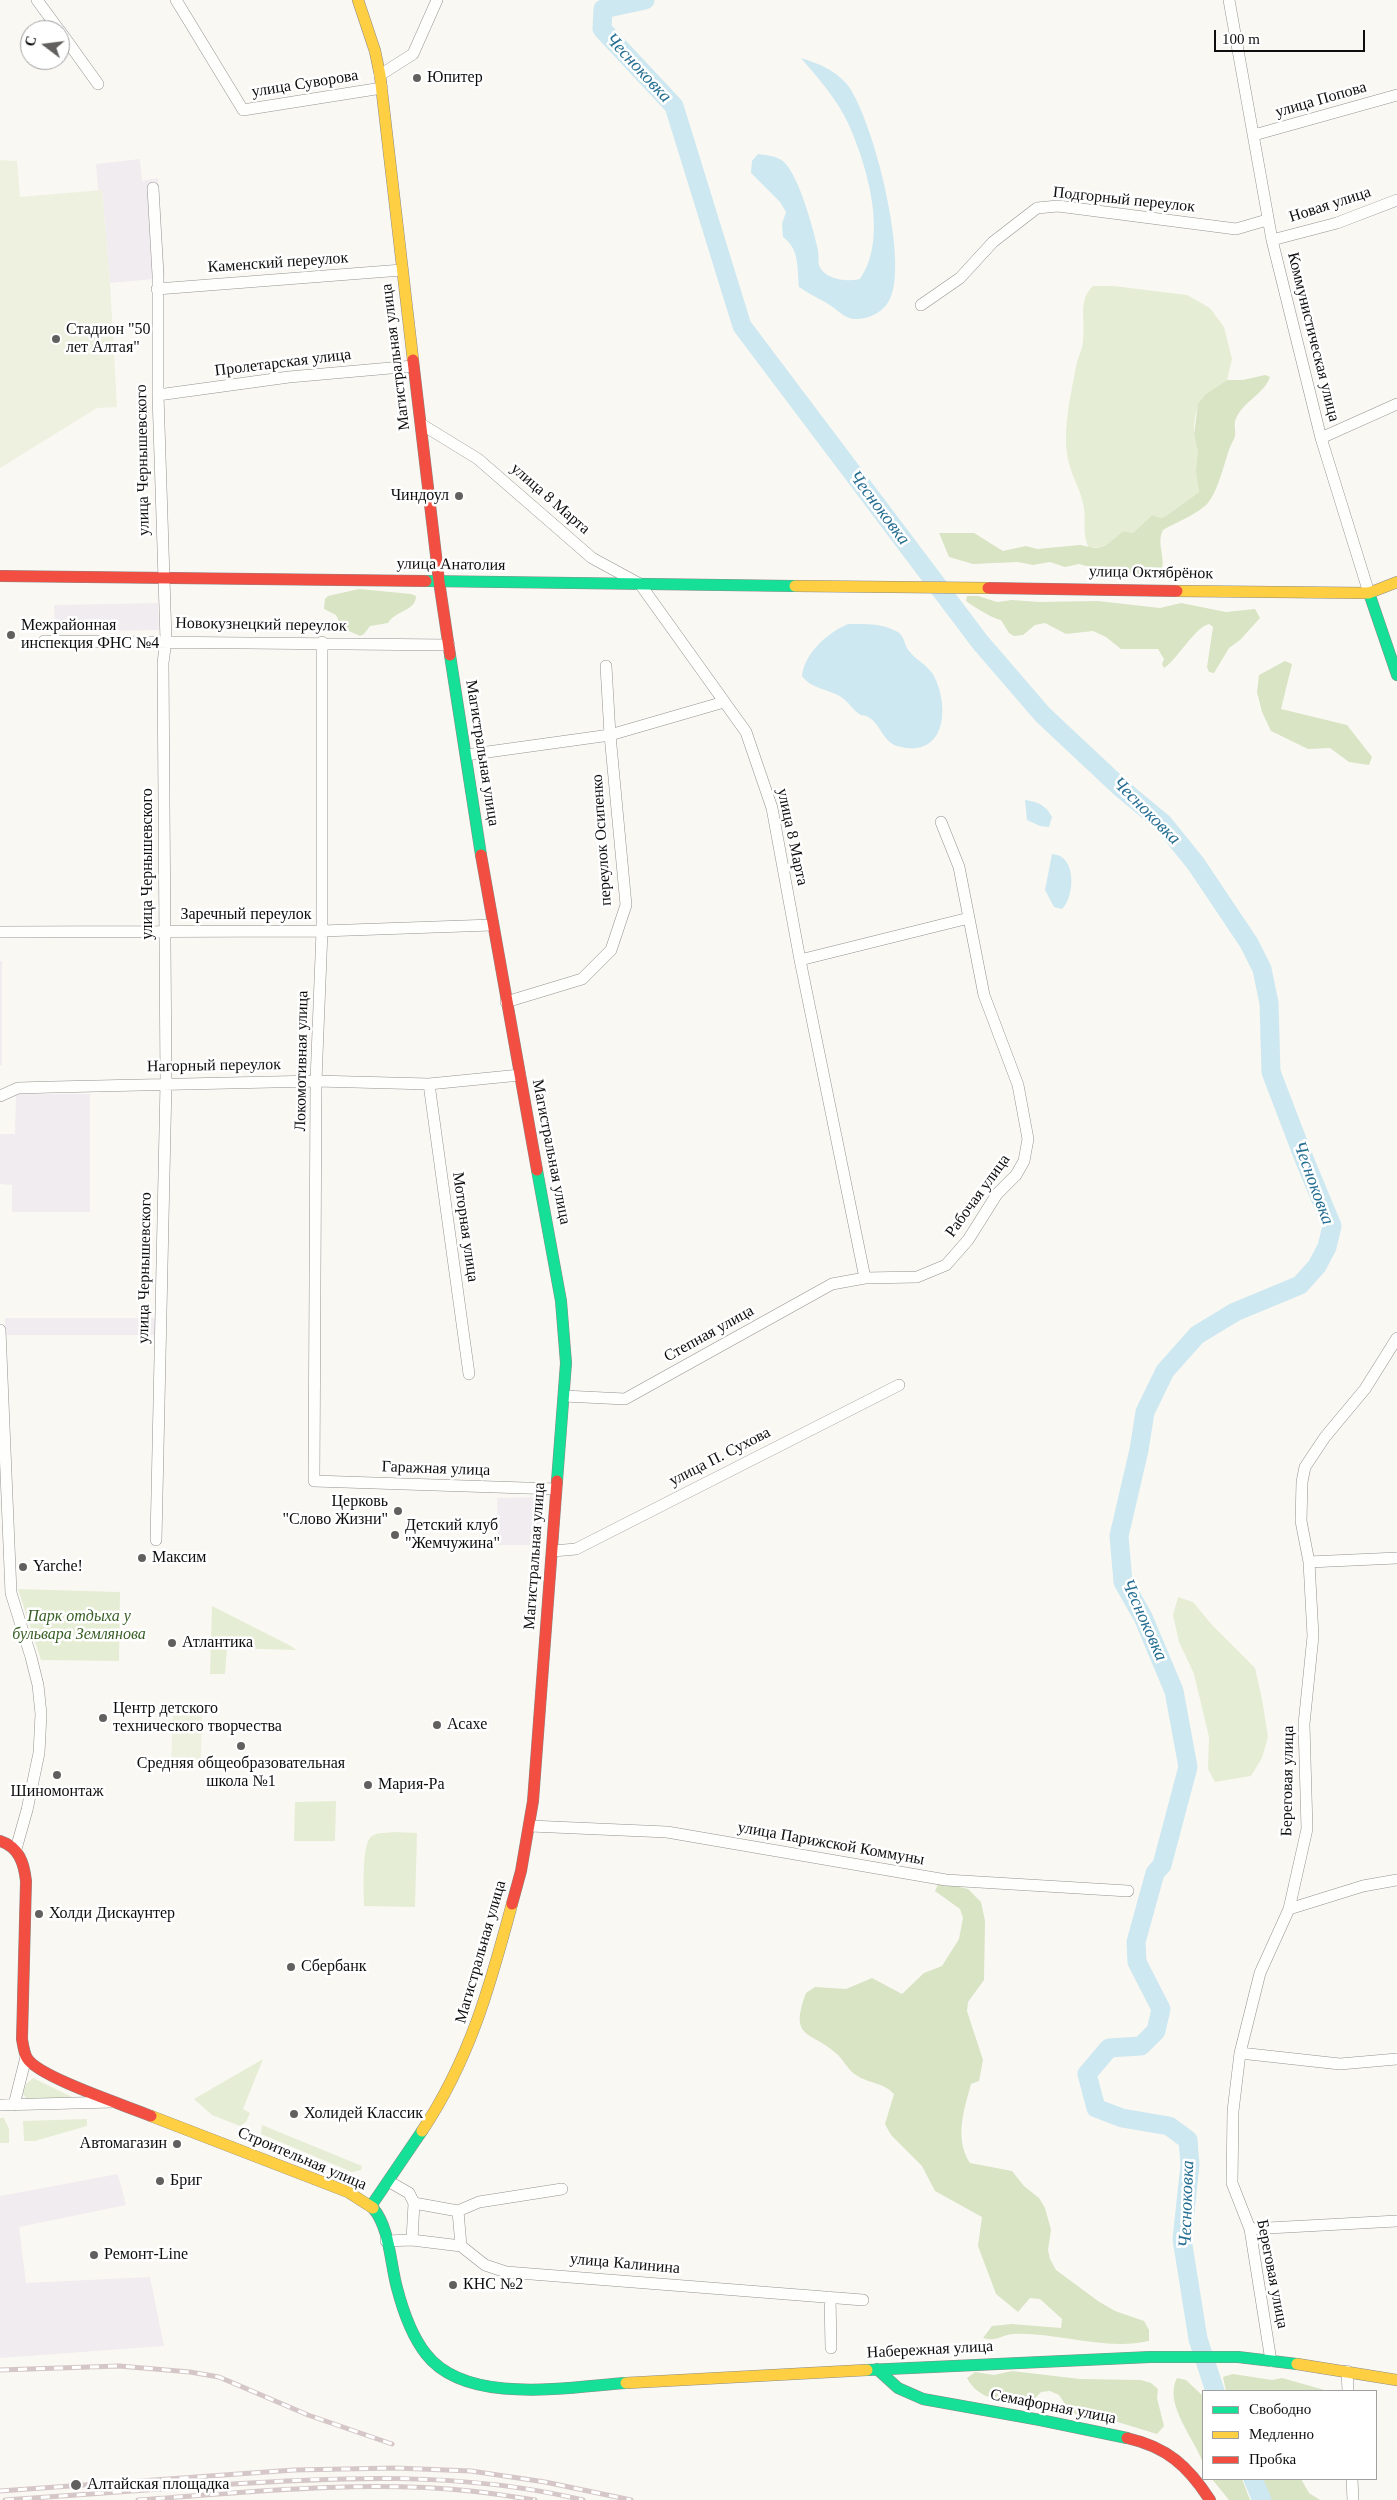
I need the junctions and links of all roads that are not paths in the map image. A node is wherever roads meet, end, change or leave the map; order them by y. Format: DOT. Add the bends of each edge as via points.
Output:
graph roads {
  1 [pos="37,0"];
  2 [pos="176,0"];
  3 [pos="358,0"];
  4 [pos="437,0"];
  5 [pos="1228,0"];
  6 [pos="52,20"];
  7 [pos="70,45"];
  8 [pos="380,75"];
  9 [pos="98,84"];
  10 [pos="382,88"];
  11 [pos="1397,95"];
  12 [pos="1254,135"];
  13 [pos="153,188"];
  14 [pos="1397,200"];
  15 [pos="1267,220"];
  16 [pos="1272,240"];
  17 [pos="402,270"];
  18 [pos="157,289"];
  19 [pos="921,305"];
  20 [pos="413,366"];
  21 [pos="158,395"];
  22 [pos="1397,404"];
  23 [pos="421,424"];
  24 [pos="1322,438"];
  25 [pos="0,576"];
  26 [pos="162,578"];
  27 [pos="439,581"];
  28 [pos="1397,582"];
  29 [pos="640,584"];
  30 [pos="902,587"];
  31 [pos="1369,593"];
  32 [pos="166,640"];
  33 [pos="44,641"];
  34 [pos="322,642"];
  35 [pos="449,645"];
  36 [pos="606,666"];
  37 [pos="1397,674"];
  38 [pos="724,702"];
  39 [pos="610,735"];
  40 [pos="466,755"];
  41 [pos="941,822"];
  42 [pos="969,918"];
  43 [pos="492,925"];
  44 [pos="164,931"];
  45 [pos="322,931"];
  46 [pos="0,932"];
  47 [pos="800,960"];
  48 [pos="506,1002"];
  49 [pos="520,1075"];
  50 [pos="316,1081"];
  51 [pos="166,1083"];
  52 [pos="428,1084"];
  53 [pos="0,1096"];
  54 [pos="865,1278"];
  55 [pos="0,1330"];
  56 [pos="1397,1338"];
  57 [pos="469,1374"];
  58 [pos="899,1385"];
  59 [pos="564,1396"];
  60 [pos="314,1482"];
  61 [pos="556,1489"];
  62 [pos="156,1540"];
  63 [pos="553,1551"];
  64 [pos="1397,1558"];
  65 [pos="1309,1562"];
  66 [pos="530,1826"];
  67 [pos="1,1841"];
  68 [pos="16,1849"];
  69 [pos="1397,1880"];
  70 [pos="1128,1891"];
  71 [pos="1289,1909"];
  72 [pos="1240,2053"];
  73 [pos="26,2057"];
  74 [pos="1397,2059"];
  75 [pos="113,2102"];
  76 [pos="0,2105"];
  77 [pos="14,2105"];
  78 [pos="388,2181"];
  79 [pos="562,2189"];
  80 [pos="414,2204"];
  81 [pos="371,2206"];
  82 [pos="458,2211"];
  83 [pos="1397,2221"];
  84 [pos="1250,2229"];
  85 [pos="412,2240"];
  86 [pos="386,2241"];
  87 [pos="461,2246"];
  88 [pos="830,2298"];
  89 [pos="863,2300"];
  90 [pos="831,2348"];
  91 [pos="1271,2361"];
  92 [pos="877,2368"];
  93 [pos="1348,2371"];
  94 [pos="1397,2380"];
  95 [pos="514,2389"];
  96 [pos="1348,2390"];
  97 [pos="1352,2480"];
  98 [pos="1210,2500"];
  99 [pos="1353,2500"];
  1 -- 6 [label="street"];
  2 -- 10 [label="street, улица Суворова" via="243,110"];
  3 -- 8 [label="street, Магистральная улица"];
  4 -- 8 [label="street" via="414,54"];
  5 -- 12 [label="street, Коммунистическая улица"];
  7 -- 9 [label="street"];
  8 -- 10 [label="street, Магистральная улица"];
  10 -- 17 [label="street, Магистральная улица"];
  11 -- 12 [label="street, улица Попова"];
  12 -- 15 [label="street, Коммунистическая улица"];
  13 -- 18 [label="street, улица Чернышевского"];
  14 -- 16 [label="street, Новая улица" via="1337,223"];
  15 -- 16 [label="street, Коммунистическая улица"];
  15 -- 19 [label="street, Подгорный переулок" via="1236,229 1058,206 1037,208 993,242 960,278"];
  16 -- 24 [label="street, Коммунистическая улица"];
  17 -- 18 [label="street, Каменский переулок"];
  17 -- 20 [label="street, Магистральная улица"];
  18 -- 21 [label="street, улица Чернышевского"];
  20 -- 21 [label="street, Пролетарская улица" via="289,377"];
  20 -- 23 [label="street, Магистральная улица"];
  21 -- 26 [label="street, улица Чернышевского"];
  22 -- 24 [label="street"];
  23 -- 27 [label="street, Магистральная улица"];
  23 -- 29 [label="street, улица 8 Марта" via="478,459 592,558"];
  24 -- 31 [label="street, Коммунистическая улица"];
  25 -- 26 [label="street, улица Анатолия"];
  26 -- 27 [label="street, улица Анатолия"];
  26 -- 32 [label="street, улица Чернышевского"];
  27 -- 29 [label="street, улица Анатолия"];
  27 -- 35 [label="street, Магистральная улица"];
  28 -- 31 [label="street, улица Октябрёнок"];
  29 -- 30 [label="street, улица Анатолия"];
  29 -- 38 [label="street, улица 8 Марта"];
  30 -- 31 [label="street, улица Октябрёнок"];
  31 -- 37 [label="street, Коммунистическая улица"];
  32 -- 33 [label="street, Новокузнецкий переулок"];
  32 -- 34 [label="street, Новокузнецкий переулок"];
  32 -- 44 [label="street, улица Чернышевского" via="163,663"];
  34 -- 35 [label="street, Новокузнецкий переулок"];
  34 -- 45 [label="street, Локомотивная улица"];
  35 -- 40 [label="street, Магистральная улица"];
  36 -- 39 [label="street, переулок Осипенко"];
  38 -- 39 [label="street"];
  38 -- 47 [label="street, улица 8 Марта" via="746,732 772,808"];
  39 -- 40 [label="street"];
  39 -- 48 [label="street, переулок Осипенко" via="626,905 611,950 582,978"];
  40 -- 43 [label="street, Магистральная улица"];
  41 -- 42 [label="street, Рабочая улица" via="959,867"];
  42 -- 47 [label="street"];
  42 -- 54 [label="street, Рабочая улица" via="984,994 1018,1085 1028,1139 1024,1162 946,1265 917,1277"];
  43 -- 45 [label="street, Заречный переулок"];
  43 -- 48 [label="street, Магистральная улица"];
  44 -- 45 [label="street, Заречный переулок"];
  44 -- 46 [label="street, Заречный переулок"];
  44 -- 51 [label="street, улица Чернышевского"];
  45 -- 50 [label="street, Локомотивная улица"];
  47 -- 54 [label="street, улица 8 Марта"];
  48 -- 49 [label="street, Магистральная улица"];
  49 -- 52 [label="street, Нагорный переулок"];
  49 -- 59 [label="street, Магистральная улица" via="561,1301 566,1363"];
  50 -- 51 [label="street, Нагорный переулок"];
  50 -- 52 [label="street, Нагорный переулок"];
  50 -- 60 [label="street, Локомотивная улица"];
  51 -- 53 [label="street, Нагорный переулок" via="18,1088"];
  51 -- 62 [label="street, улица Чернышевского"];
  52 -- 57 [label="street, Моторная улица"];
  54 -- 59 [label="street, Степная улица" via="832,1284 625,1399"];
  55 -- 68 [label="street" via="12,1593 38,1685 41,1714 39,1753"];
  56 -- 65 [label="street, Береговая улица" via="1365,1389 1305,1467 1301,1522"];
  58 -- 63 [label="street, улица П. Сухова" via="576,1549"];
  59 -- 61 [label="street, Магистральная улица"];
  60 -- 61 [label="street, Гаражная улица"];
  61 -- 63 [label="street, Магистральная улица"];
  63 -- 66 [label="street, Магистральная улица"];
  64 -- 65 [label="street"];
  65 -- 71 [label="street, Береговая улица" via="1313,1636 1304,1724 1307,1829"];
  66 -- 70 [label="street, улица Парижской Коммуны" via="667,1832 946,1880"];
  66 -- 78 [label="street, Магистральная улица" via="490,1990 471,2041 433,2114"];
  67 -- 68 [label="street"];
  68 -- 73 [label="street" via="24,1861 26,1881 22,2039"];
  69 -- 71 [label="street" via="1363,1886"];
  71 -- 72 [label="street, Береговая улица" via="1260,1973"];
  72 -- 74 [label="street" via="1340,2064"];
  72 -- 84 [label="street, Береговая улица" via="1233,2111 1232,2183"];
  73 -- 75 [label="street" via="49,2074"];
  73 -- 77 [label="street"];
  75 -- 77 [label="street, Строительная улица"];
  75 -- 81 [label="street, Строительная улица" via="348,2192"];
  76 -- 77 [label="street, Строительная улица"];
  78 -- 80 [label="street" via="409,2193"];
  78 -- 81 [label="street, Магистральная улица"];
  79 -- 82 [label="street" via="480,2202"];
  80 -- 82 [label="street"];
  80 -- 85 [label="street"];
  81 -- 86 [label="street, Строительная улица" via="383,2227"];
  82 -- 87 [label="street"];
  83 -- 84 [label="street"];
  84 -- 91 [label="street, Береговая улица"];
  85 -- 86 [label="street"];
  85 -- 87 [label="street"];
  86 -- 95 [label="street, Строительная улица" via="405,2320 421,2351 439,2368 466,2382 494,2389"];
  87 -- 88 [label="street, улица Калинина" via="485,2265 506,2272"];
  88 -- 89 [label="street, улица Калинина"];
  88 -- 90 [label="street"];
  91 -- 92 [label="street, Набережная улица" via="1238,2357 1150,2357"];
  91 -- 93 [label="street, Набережная улица"];
  92 -- 95 [label="street, Набережная улица"];
  92 -- 98 [label="street, Семафорная улица" via="886,2381 921,2400 1037,2418 1158,2448 1181,2463"];
  93 -- 94 [label="street, Набережная улица"];
  93 -- 96 [label="street"];
  97 -- 99 [label="street"];
}
